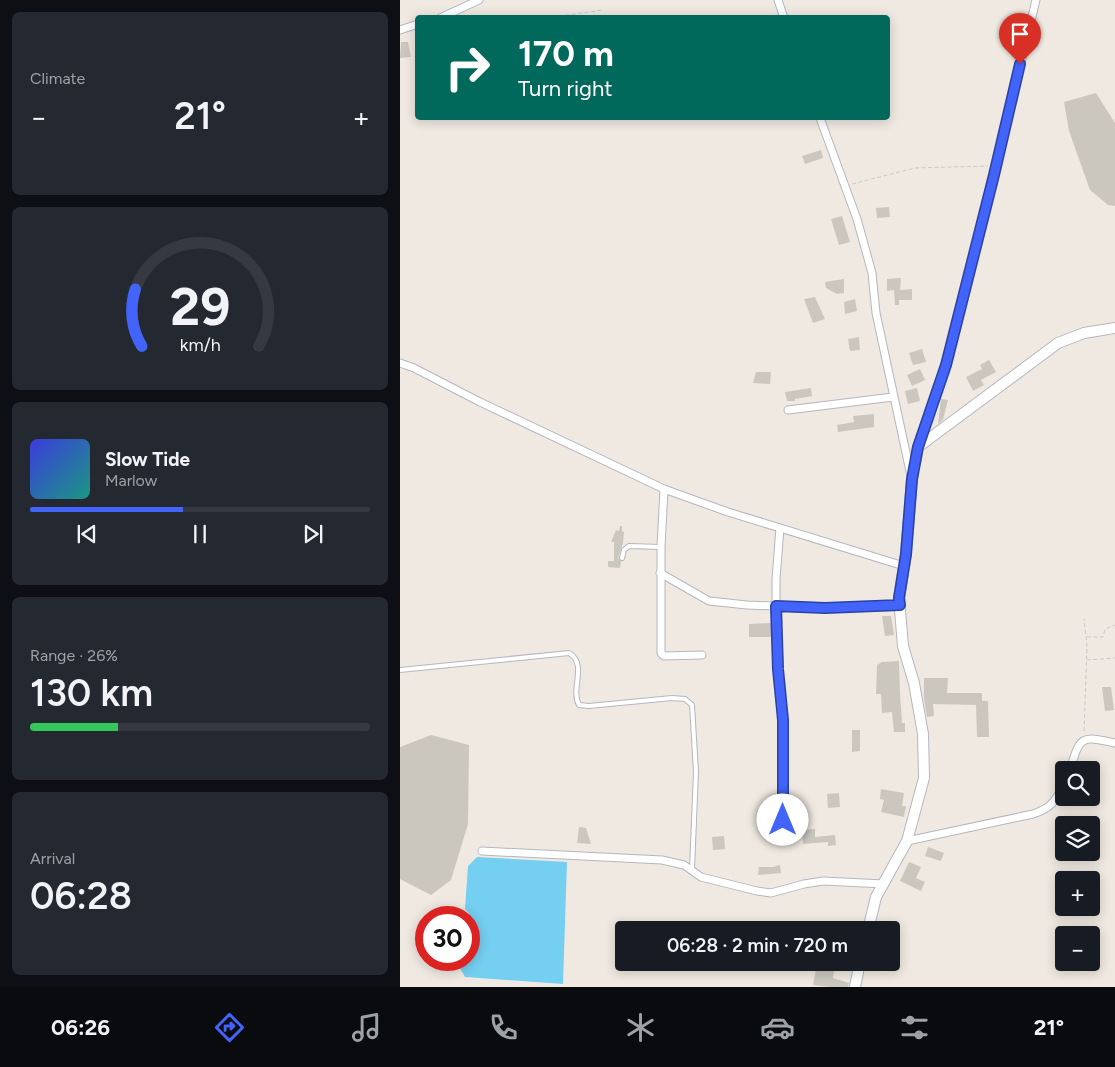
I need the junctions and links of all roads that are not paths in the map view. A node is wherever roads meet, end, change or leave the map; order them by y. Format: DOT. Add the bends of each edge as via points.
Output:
graph roads {
  1 [pos="479,0"];
  2 [pos="778,0"];
  3 [pos="1036,0"];
  4 [pos="446,15"];
  5 [pos="783,15"];
  6 [pos="415,25"];
  7 [pos="400,30"];
  8 [pos="821,120"];
  9 [pos="1115,328"];
  10 [pos="400,363"];
  11 [pos="893,397"];
  12 [pos="788,410"];
  13 [pos="918,447"];
  14 [pos="912,479"];
  15 [pos="664,489"];
  16 [pos="780,528"];
  17 [pos="661,547"];
  18 [pos="622,558"];
  19 [pos="904,566"];
  20 [pos="660,573"];
  21 [pos="900,605"];
  22 [pos="776,606"];
  23 [pos="702,655"];
  24 [pos="400,670"];
  25 [pos="1115,743"];
  26 [pos="1073,761"];
  27 [pos="1055,800"];
  28 [pos="783,820"];
  29 [pos="907,841"];
  30 [pos="482,852"];
  31 [pos="692,870"];
  32 [pos="884,884"];
  33 [pos="870,921"];
  34 [pos="858,971"];
  35 [pos="855,987"];
  1 -- 4 [label="street"];
  2 -- 5 [label="street"];
  3 -- 13 [label="street" via="946,365"];
  6 -- 7 [label="street"];
  8 -- 11 [label="street" via="857,219 872,274 876,313"];
  9 -- 13 [label="street" via="1084,333 1058,343"];
  10 -- 15 [label="street"];
  11 -- 12 [label="street"];
  11 -- 14 [label="street"];
  13 -- 14 [label="street"];
  14 -- 19 [label="street"];
  15 -- 16 [label="street"];
  15 -- 17 [label="street"];
  16 -- 19 [label="street"];
  16 -- 22 [label="street"];
  17 -- 18 [label="lane" via="629,546"];
  17 -- 20 [label="street"];
  19 -- 21 [label="street"];
  20 -- 22 [label="street" via="709,601"];
  20 -- 23 [label="street" via="661,653 664,656"];
  21 -- 22 [label="street"];
  21 -- 29 [label="street" via="904,646 923,734 924,778"];
  22 -- 28 [label="street" via="783,720"];
  24 -- 31 [label="lane" via="569,653 578,664 576,699 580,705 685,699 692,705 696,772"];
  25 -- 26 [label="street" via="1083,740 1078,744"];
  27 -- 29 [label="street" via="1047,809 1033,814"];
  29 -- 32 [label="street"];
  30 -- 31 [label="street" via="662,860"];
  31 -- 32 [label="street" via="701,878 771,893 823,881"];
  32 -- 33 [label="street" via="876,897"];
  34 -- 35 [label="street"];
}
